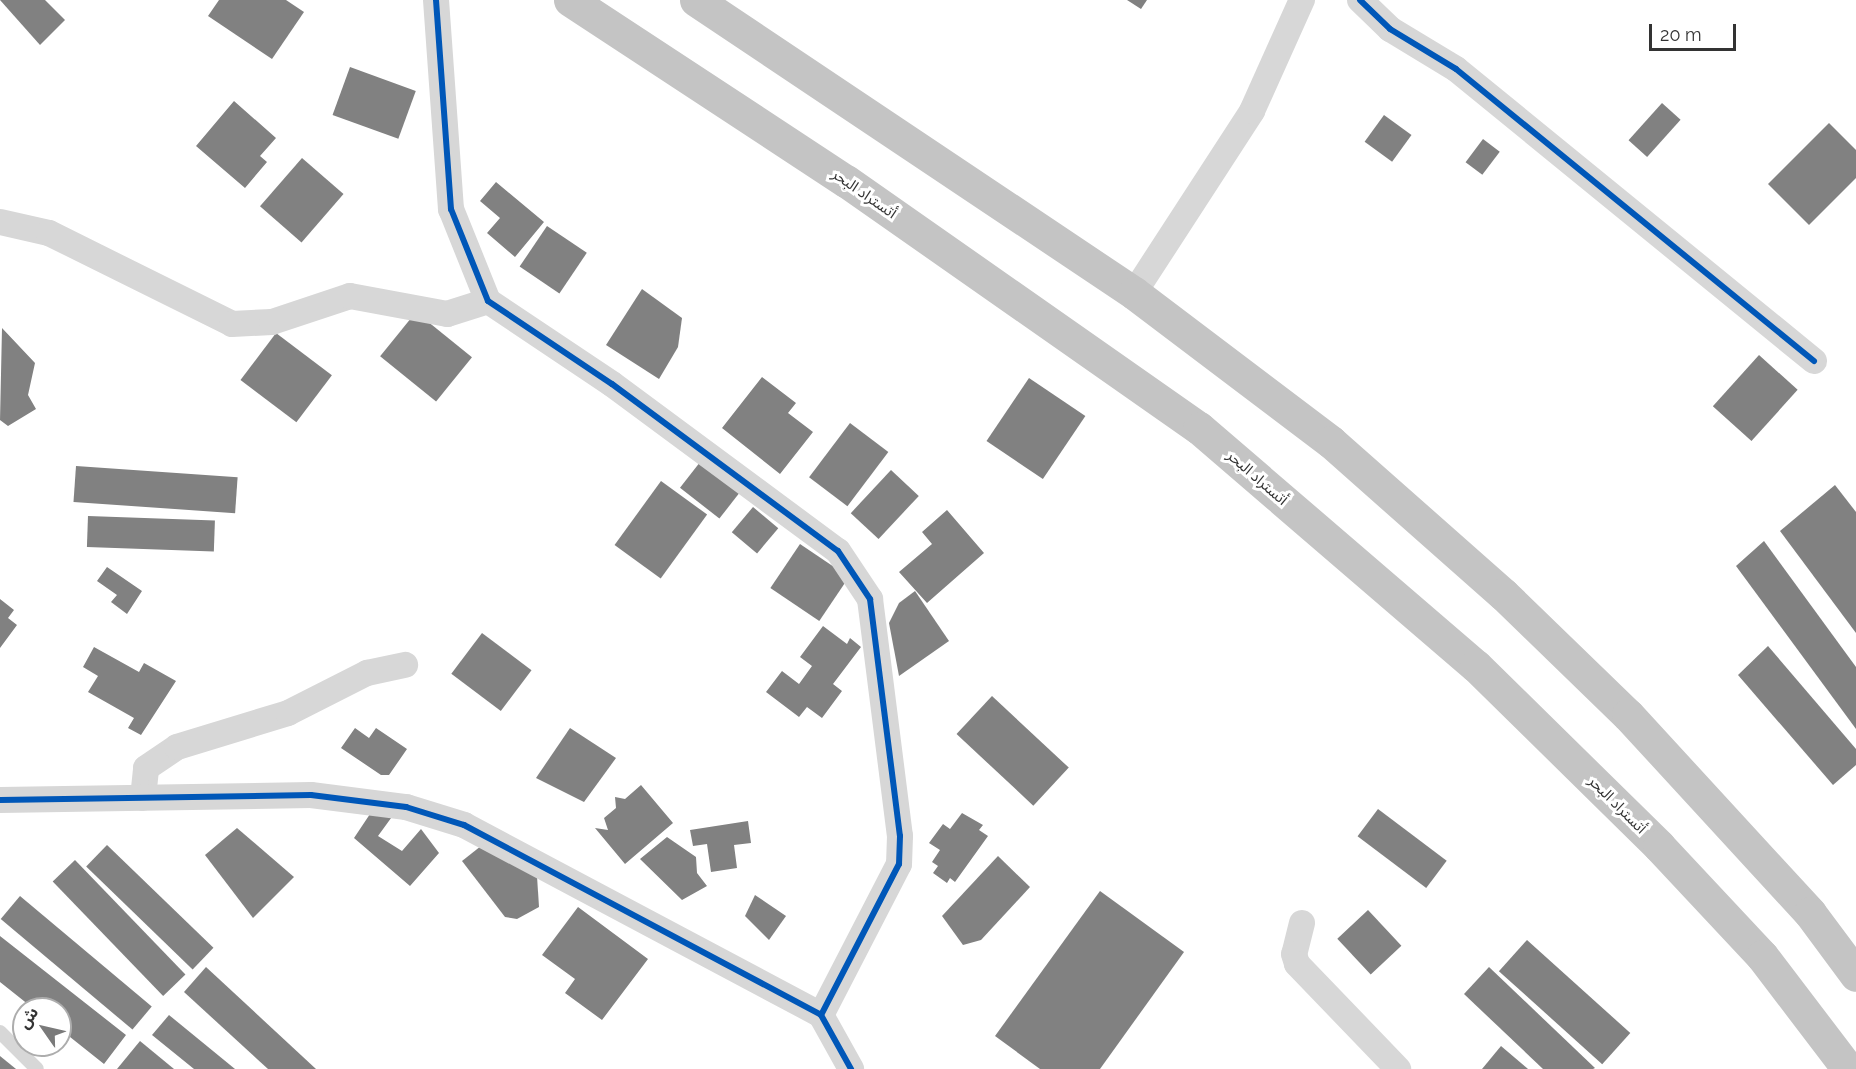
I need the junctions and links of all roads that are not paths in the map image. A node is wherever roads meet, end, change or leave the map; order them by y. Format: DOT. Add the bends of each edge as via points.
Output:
graph roads {
  1 [pos="436,0"];
  2 [pos="570,0"];
  3 [pos="696,0"];
  4 [pos="1302,0"];
  5 [pos="1360,0"];
  6 [pos="0,222"];
  7 [pos="1134,293"];
  8 [pos="488,301"];
  9 [pos="1814,361"];
  10 [pos="405,665"];
  11 [pos="143,798"];
  12 [pos="0,800"];
  13 [pos="1302,923"];
  14 [pos="1856,975"];
  15 [pos="821,1015"];
  16 [pos="0,1032"];
  17 [pos="37,1069"];
  18 [pos="851,1069"];
  19 [pos="1398,1069"];
  20 [pos="1848,1069"];
  1 -- 8 [label="street" via="451,209"];
  2 -- 20 [label="highway, أتستراد البحر" via="846,181 1199,428 1476,666 1650,837 1762,956"];
  3 -- 7 [label="highway"];
  4 -- 7 [label="street" via="1252,111 1218,170"];
  5 -- 9 [label="street" via="1390,29 1455,69"];
  6 -- 8 [label="street" via="75,244 232,324 272,322 350,296 447,314"];
  7 -- 14 [label="highway" via="1331,442 1503,594 1628,715 1810,913"];
  8 -- 15 [label="street" via="612,384 838,551 863,583 881,661 899,864"];
  10 -- 11 [label="street" via="367,673 288,713 177,747 146,768"];
  11 -- 12 [label="street"];
  11 -- 15 [label="street" via="311,795 406,807 464,825"];
  13 -- 19 [label="street" via="1294,954 1297,964"];
  15 -- 18 [label="street"];
  16 -- 17 [label="lane"];
}
